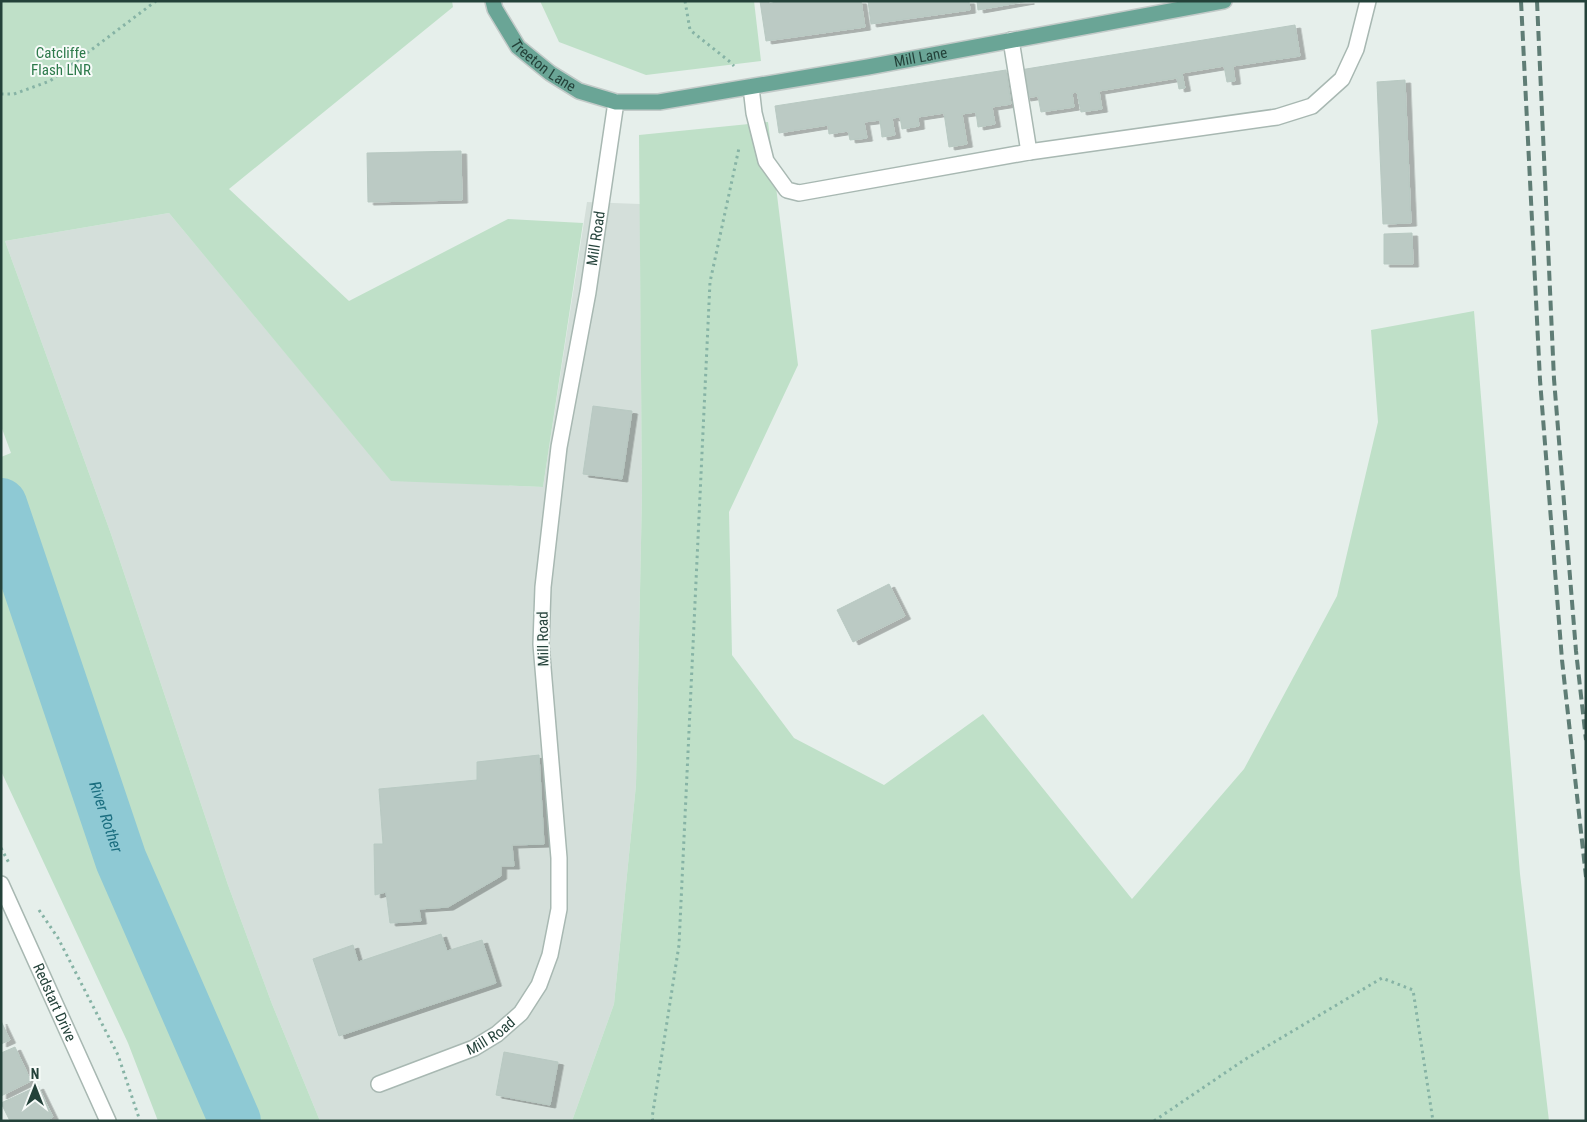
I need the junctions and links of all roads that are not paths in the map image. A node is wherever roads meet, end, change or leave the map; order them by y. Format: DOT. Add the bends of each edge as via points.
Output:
graph roads {
  1 [pos="493,1"];
  2 [pos="1224,1"];
  3 [pos="1368,1"];
  4 [pos="1011,40"];
  5 [pos="751,87"];
  6 [pos="616,102"];
  7 [pos="1029,152"];
  8 [pos="1,884"];
  9 [pos="379,1084"];
  10 [pos="108,1121"];
  1 -- 6 [label="main road, Treeton Lane" via="518,47 579,91"];
  2 -- 4 [label="main road, Mill Lane"];
  3 -- 7 [label="street" via="1356,50 1342,80 1312,106 1277,117"];
  4 -- 5 [label="main road, Mill Lane"];
  4 -- 7 [label="street"];
  5 -- 6 [label="main road, Mill Lane" via="659,102"];
  5 -- 7 [label="street" via="766,161 787,190 799,193"];
  6 -- 9 [label="street, Mill Road" via="588,292 559,447 543,588 541,644 559,858 559,909 550,955 539,985 521,1013 498,1034 474,1048"];
  8 -- 10 [label="street, Redstart Drive"];
}
